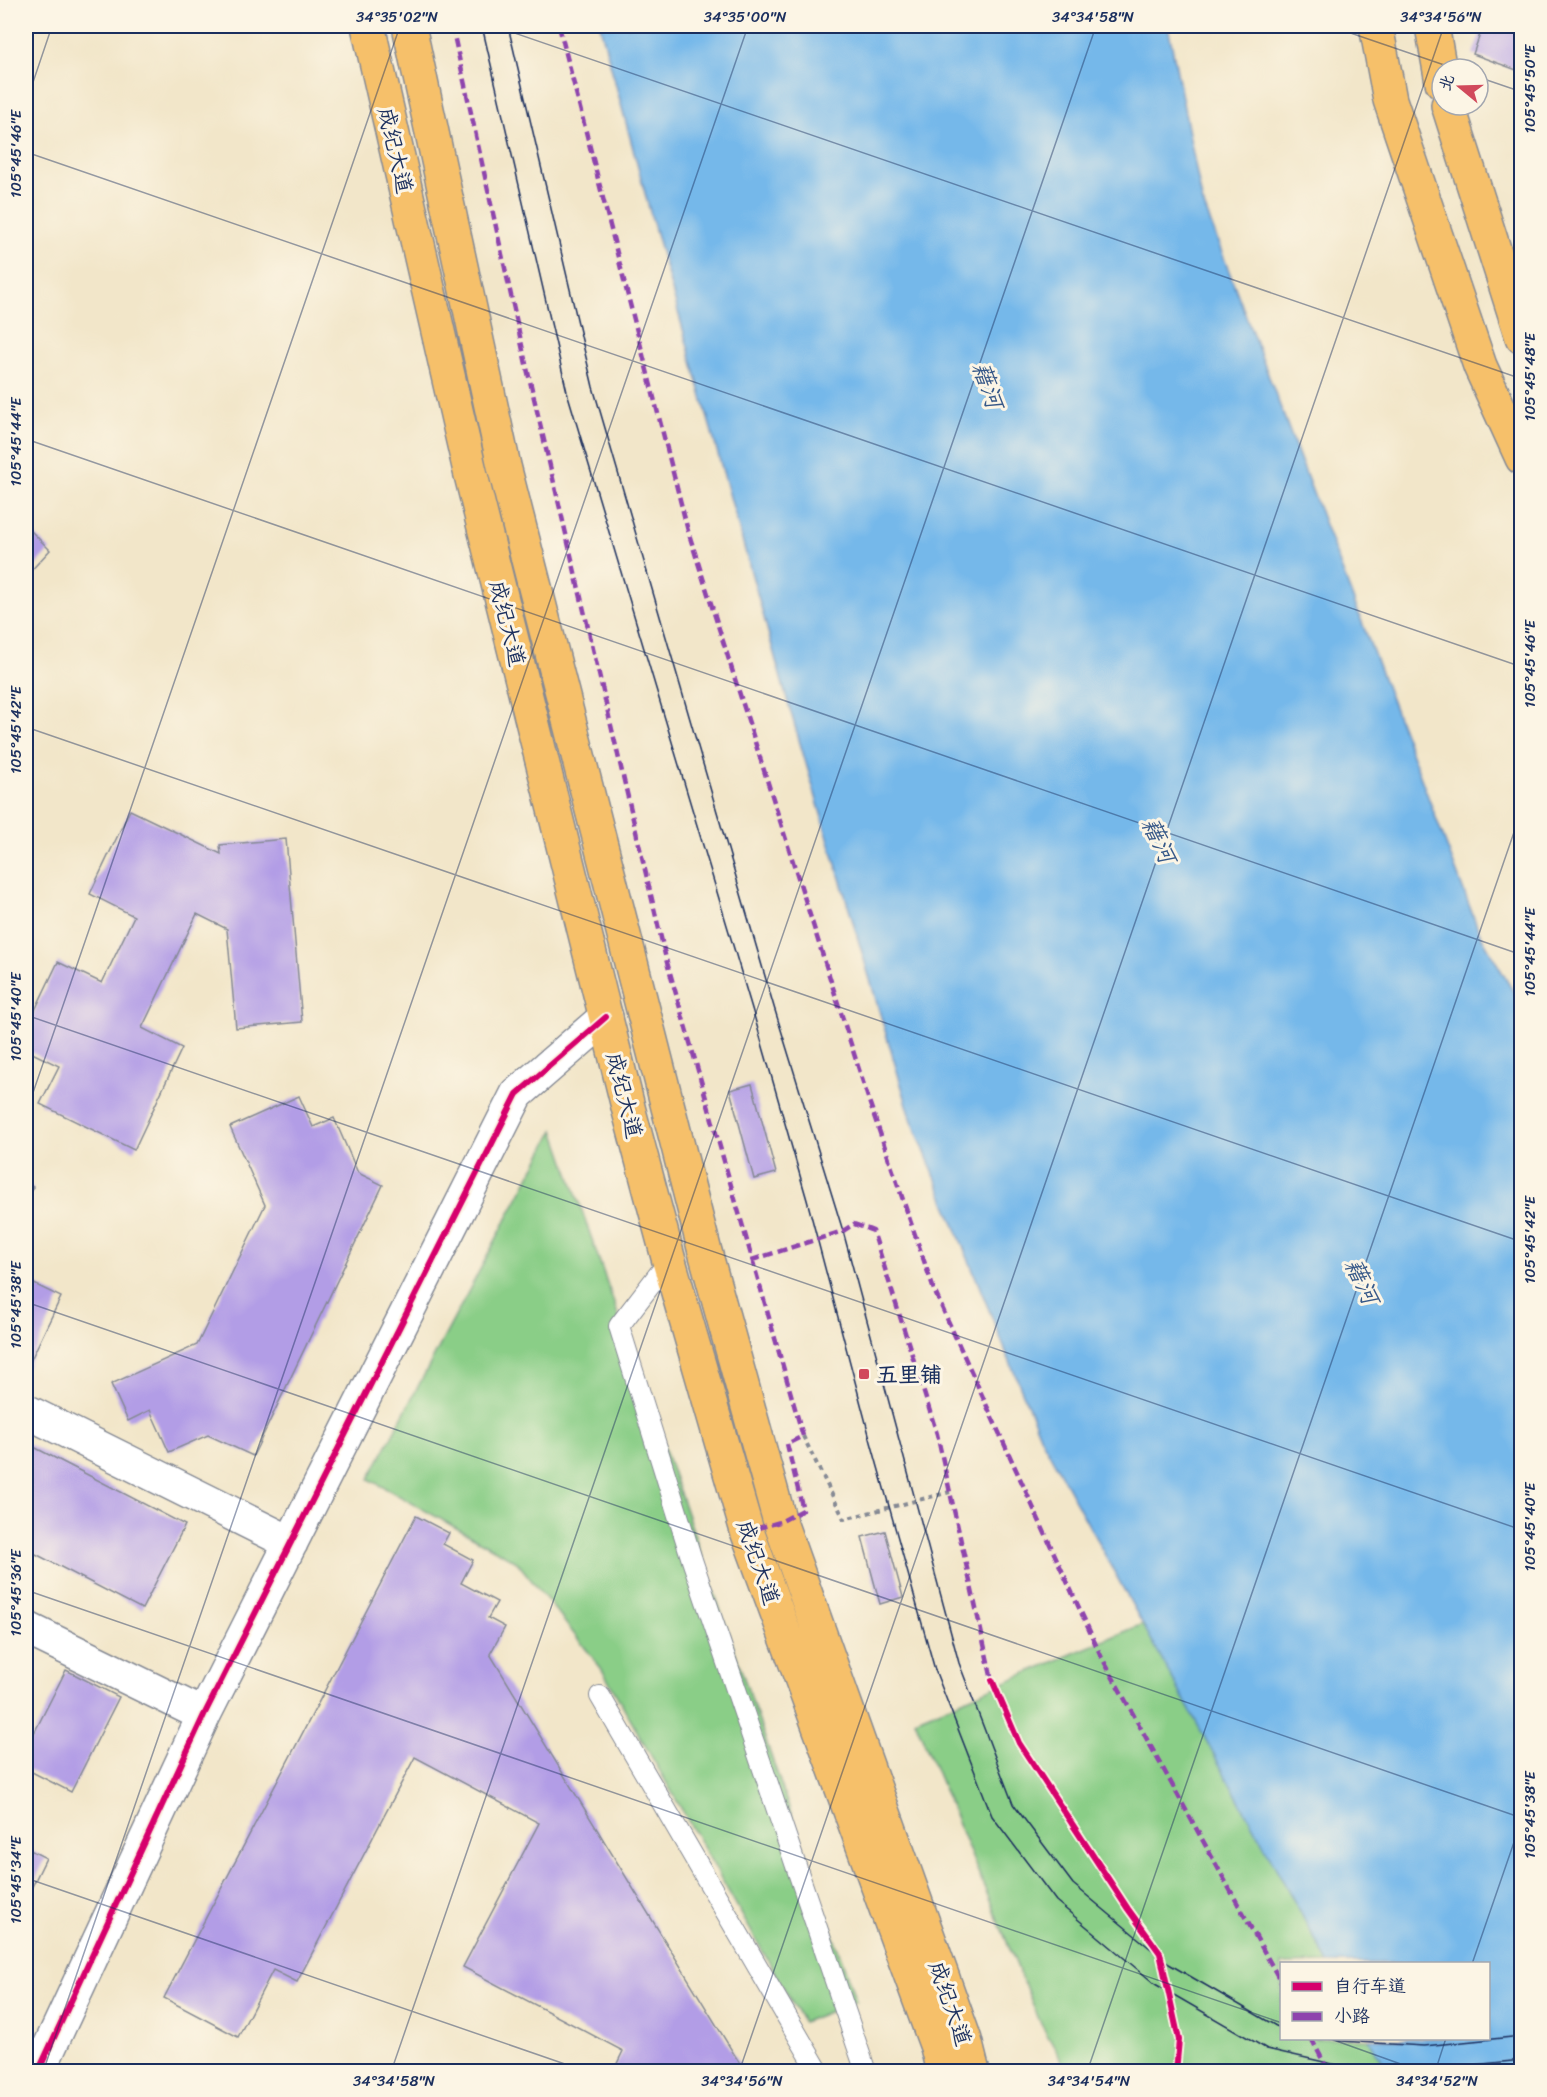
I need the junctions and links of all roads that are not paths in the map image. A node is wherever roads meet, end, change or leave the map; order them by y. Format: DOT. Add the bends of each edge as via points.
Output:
graph roads {
  1 [pos="368,26"];
  2 [pos="409,26"];
  3 [pos="1376,26"];
  4 [pos="1432,26"];
  5 [pos="1438,57"];
  6 [pos="1452,117"];
  7 [pos="1521,337"];
  8 [pos="1521,458"];
  9 [pos="606,1017"];
  10 [pos="669,1261"];
  11 [pos="26,1411"];
  12 [pos="291,1543"];
  13 [pos="26,1628"];
  14 [pos="600,1696"];
  15 [pos="204,1715"];
  16 [pos="38,2072"];
  17 [pos="819,2072"];
  18 [pos="866,2072"];
  19 [pos="943,2072"];
  20 [pos="973,2072"];
  1 -- 9 [label="main road, 成纪大道" via="469,467"];
  2 -- 20 [label="main road, 成纪大道" via="504,466 704,1248 780,1522 965,2040"];
  3 -- 8 [label="main road" via="1390,100 1480,366"];
  4 -- 5 [label="main road"];
  6 -- 7 [label="main road"];
  9 -- 10 [label="main road, 成纪大道"];
  9 -- 12 [label="street" via="517,1094"];
  10 -- 18 [label="lane" via="619,1326 692,1560"];
  10 -- 19 [label="main road, 成纪大道" via="747,1532"];
  11 -- 12 [label="street"];
  12 -- 15 [label="street"];
  13 -- 15 [label="street"];
  14 -- 17 [label="lane"];
  15 -- 16 [label="street"];
}
